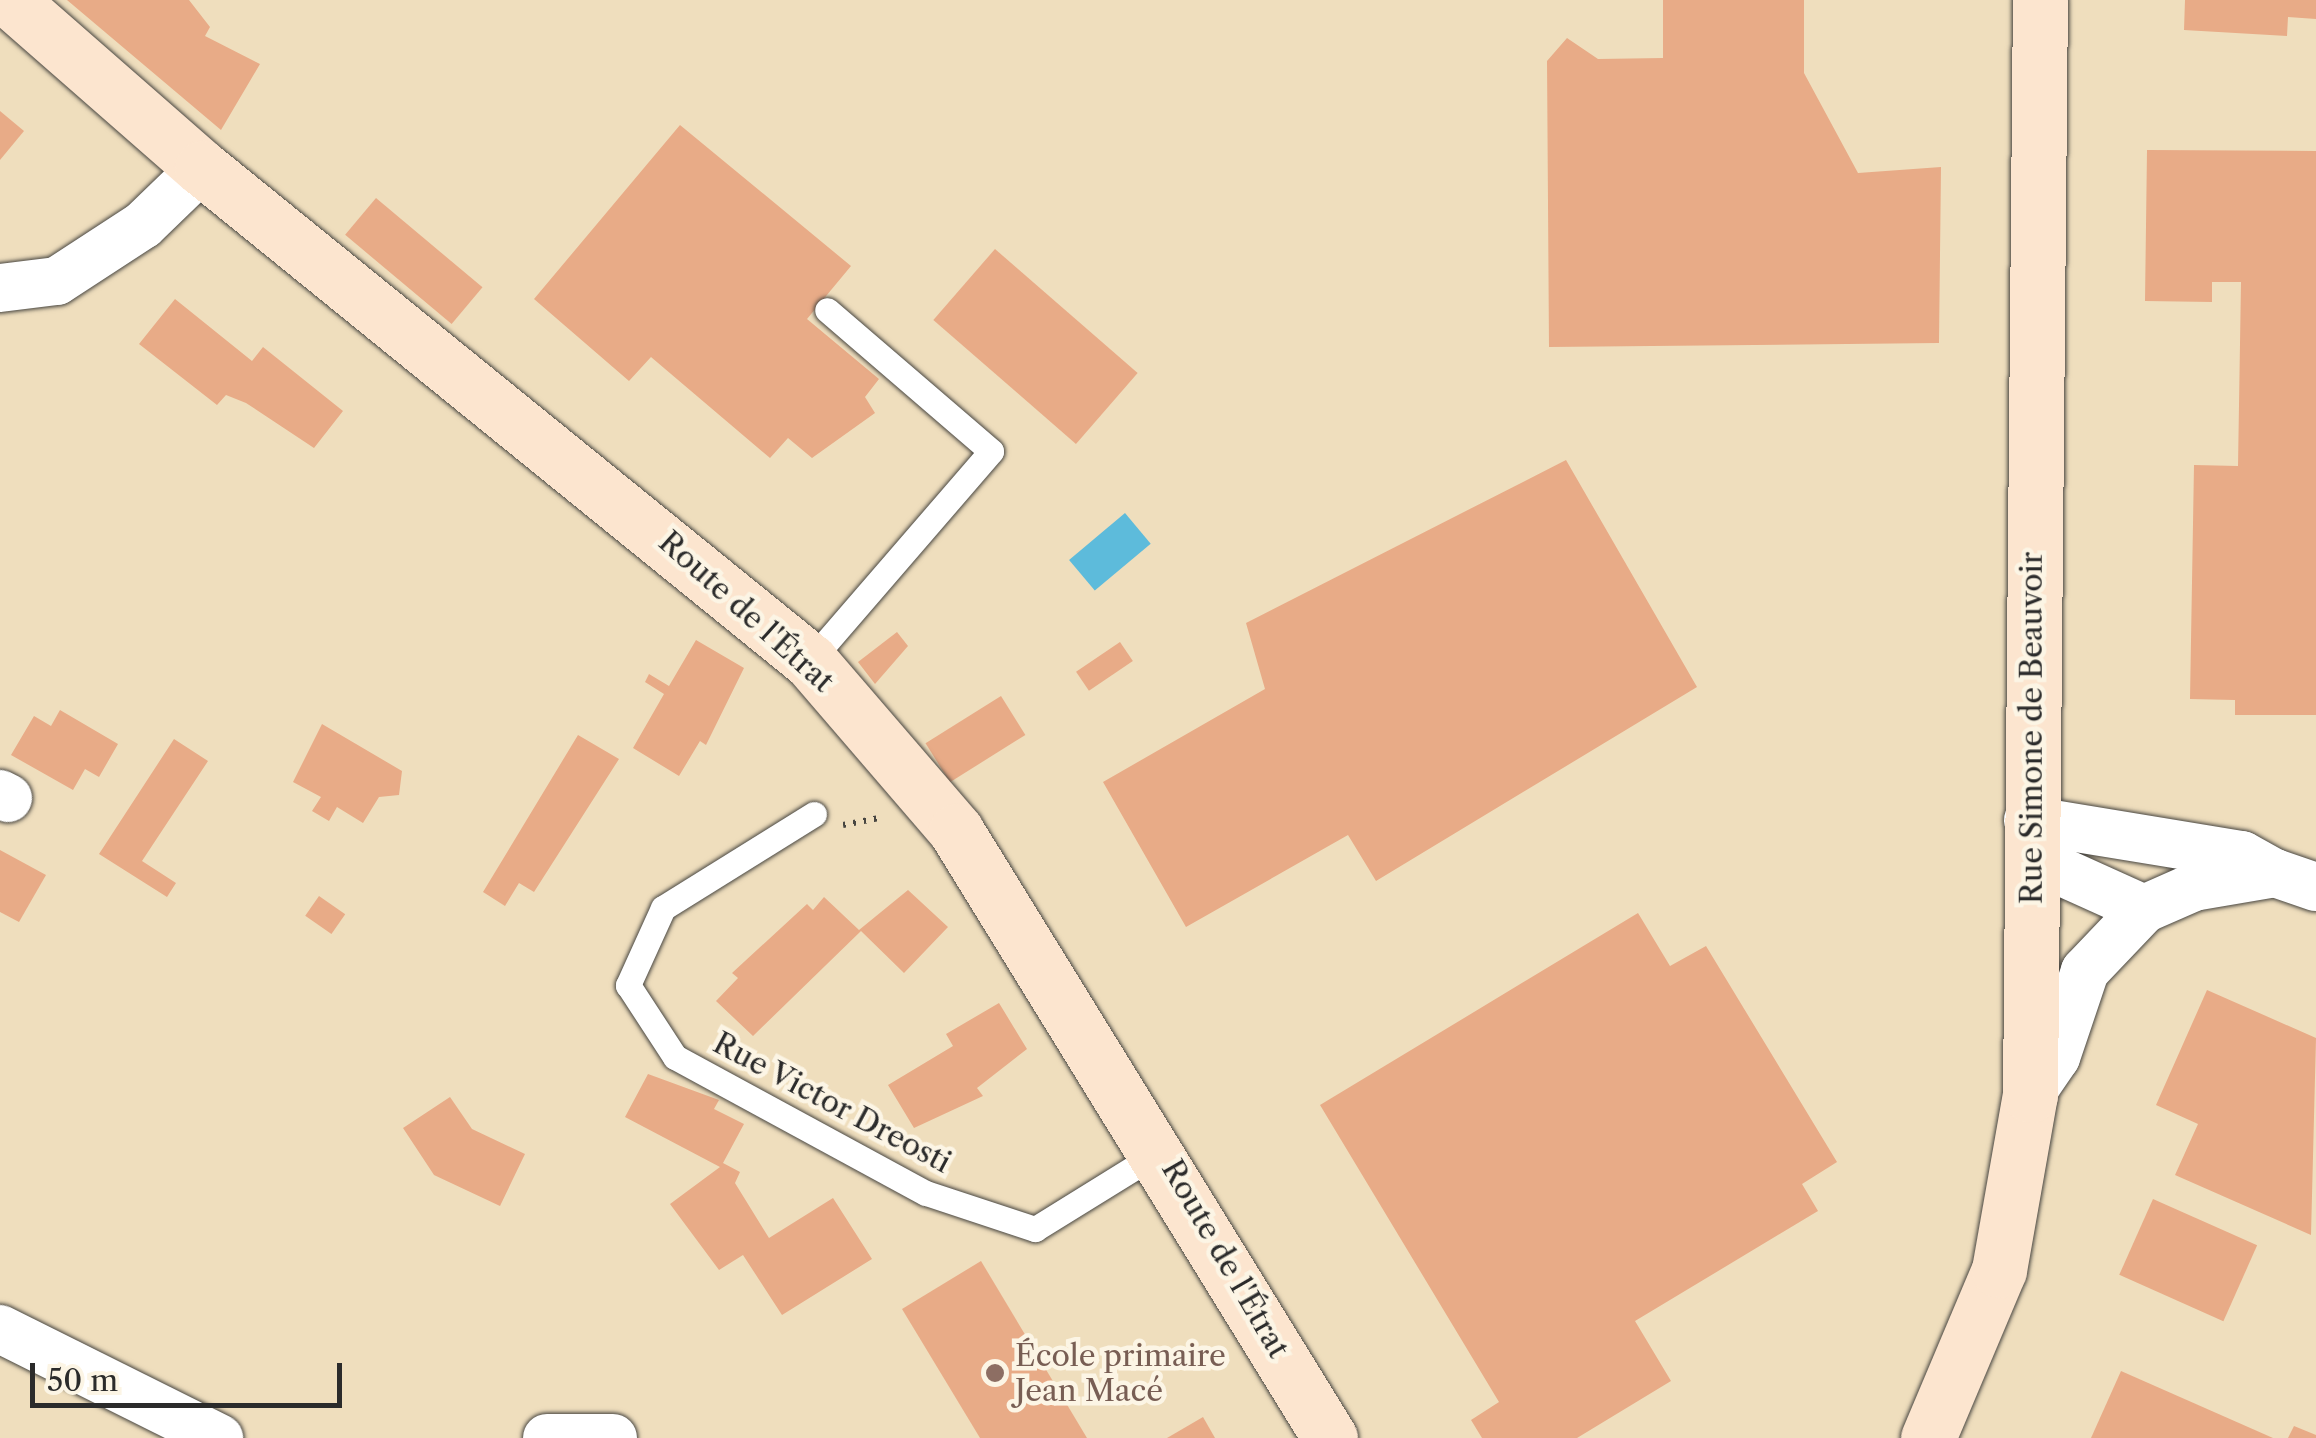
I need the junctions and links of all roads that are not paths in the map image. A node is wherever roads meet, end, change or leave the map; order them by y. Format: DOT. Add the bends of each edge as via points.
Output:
graph roads {
  1 [pos="10,0"];
  2 [pos="2040,0"];
  3 [pos="202,168"];
  4 [pos="0,288"];
  5 [pos="828,310"];
  6 [pos="810,661"];
  7 [pos="814,814"];
  8 [pos="2030,838"];
  9 [pos="2296,880"];
  10 [pos="2144,908"];
  11 [pos="2030,1095"];
  12 [pos="1161,1151"];
  13 [pos="0,1329"];
  14 [pos="220,1438"];
  15 [pos="547,1438"];
  16 [pos="613,1438"];
  17 [pos="1330,1438"];
  18 [pos="1928,1438"];
  1 -- 3 [label="main road, Route de l'Étrat"];
  2 -- 8 [label="main road, Rue Simone de Beauvoir"];
  3 -- 4 [label="street" via="143,225 58,281"];
  3 -- 6 [label="main road, Route de l'Étrat"];
  5 -- 6 [label="lane" via="991,451"];
  6 -- 12 [label="main road, Route de l'Étrat" via="935,808"];
  7 -- 12 [label="lane, Rue Victor Dreosti" via="663,908 628,985 675,1057 926,1193 1036,1229"];
  8 -- 9 [label="street" via="2242,855"];
  8 -- 10 [label="street"];
  8 -- 11 [label="main road, Rue Simone de Beauvoir"];
  9 -- 10 [label="street" via="2194,887"];
  10 -- 11 [label="street" via="2085,970 2056,1057"];
  11 -- 18 [label="main road, Rue Simone de Beauvoir" via="1998,1270"];
  12 -- 17 [label="main road, Route de l'Étrat"];
  13 -- 14 [label="street"];
  15 -- 16 [label="street"];
}
